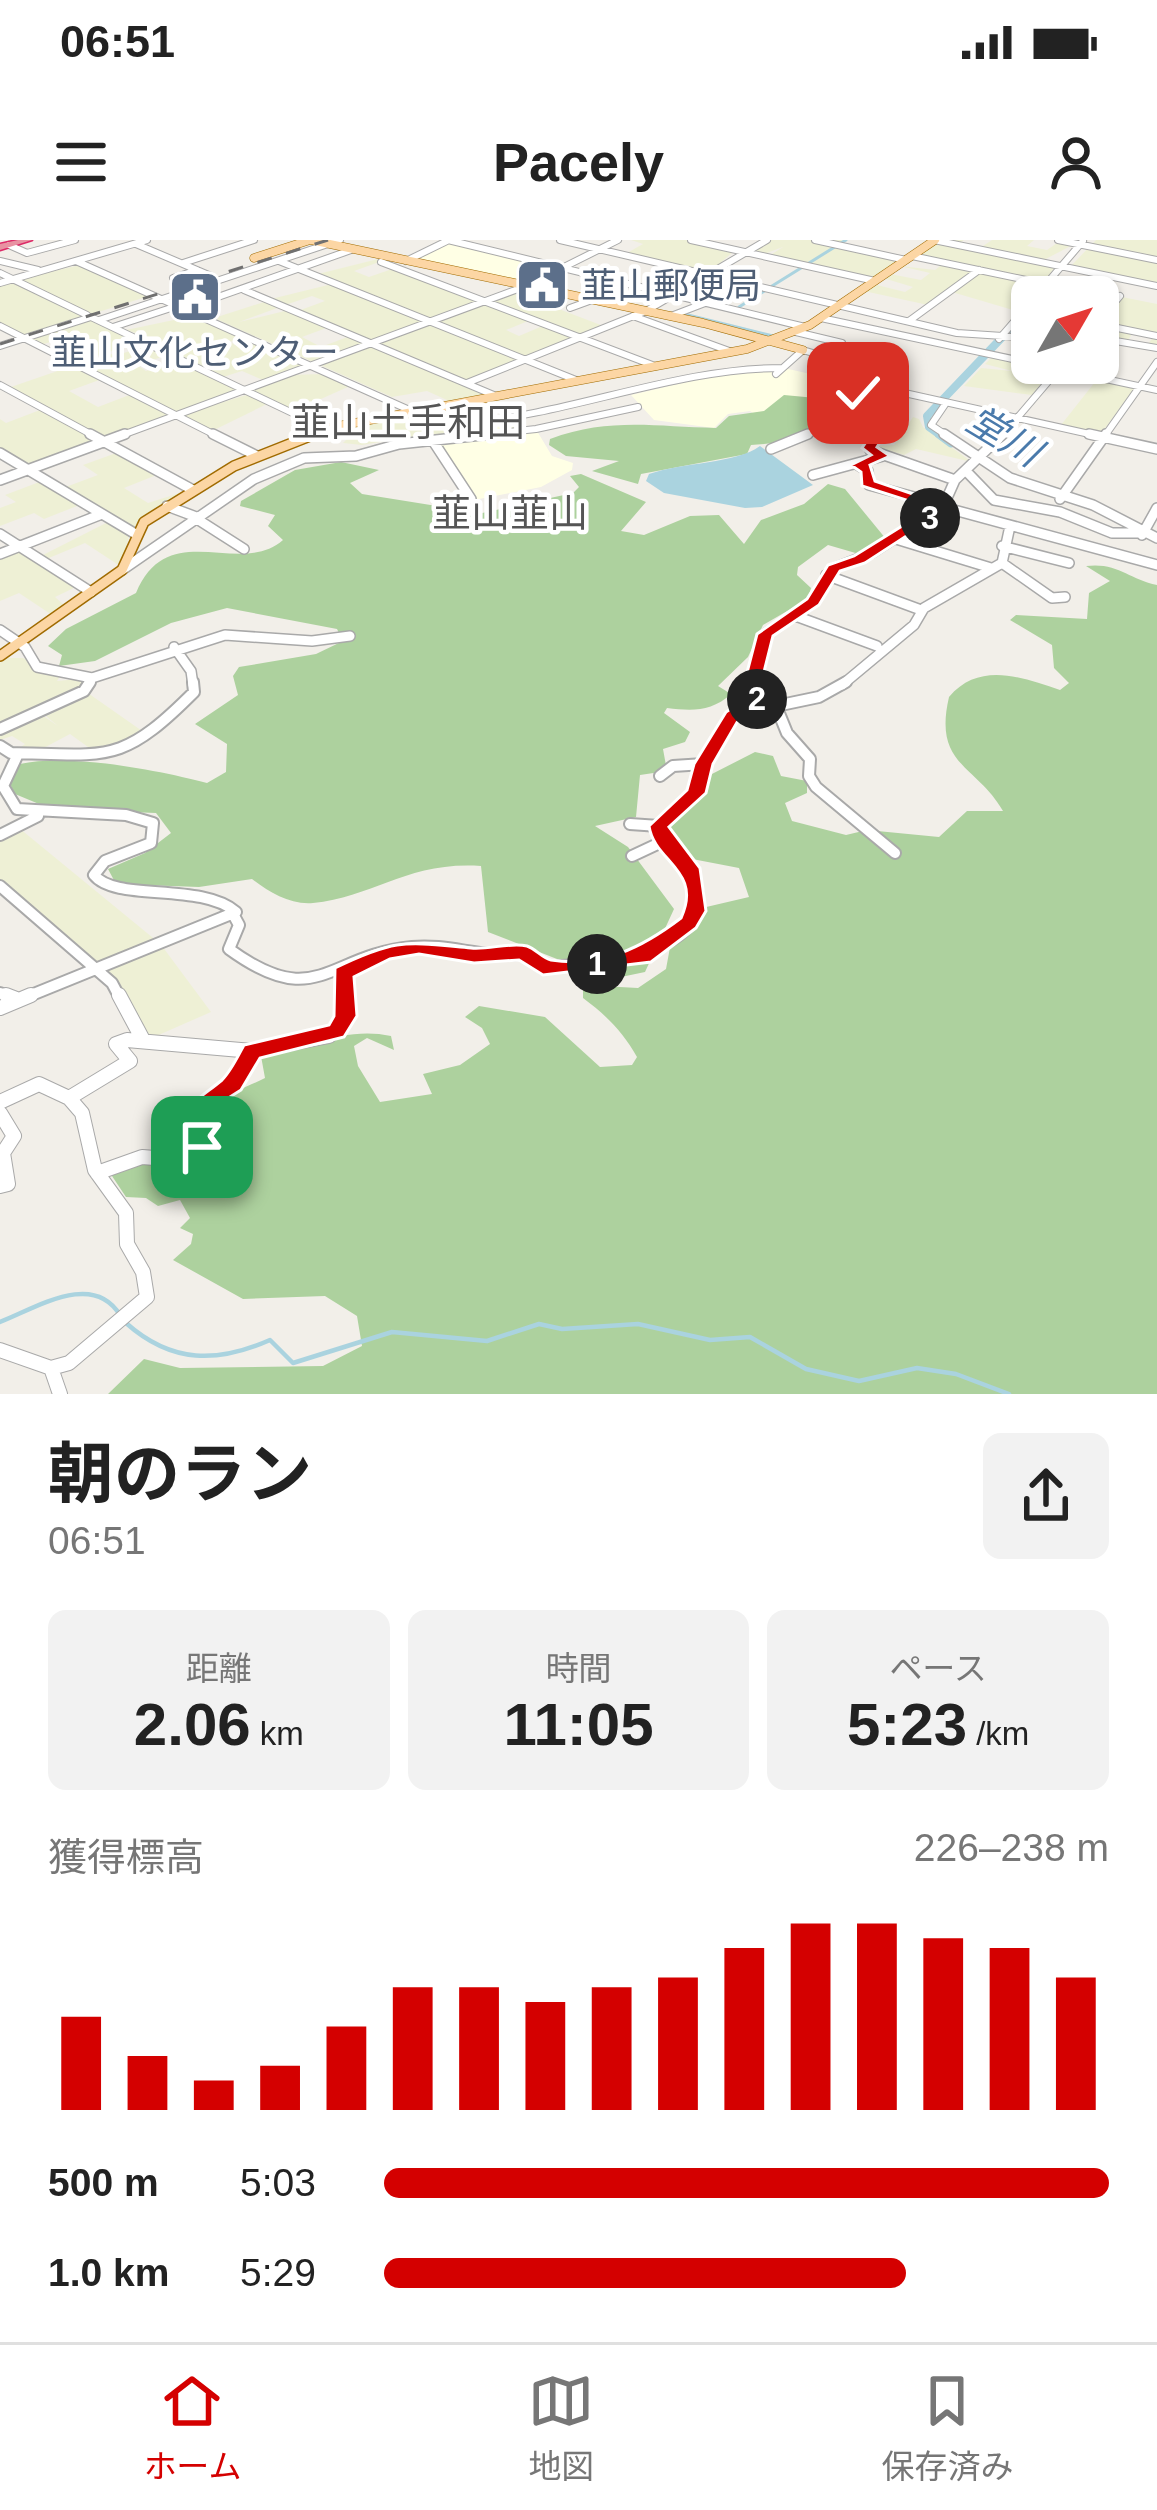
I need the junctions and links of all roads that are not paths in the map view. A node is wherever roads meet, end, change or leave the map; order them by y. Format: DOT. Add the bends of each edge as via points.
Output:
graph roads {
  1 [pos="28,240"];
  2 [pos="75,240"];
  3 [pos="147,240"];
  4 [pos="225,240"];
  5 [pos="254,240"];
  6 [pos="310,240"];
  7 [pos="340,240"];
  8 [pos="449,240"];
  9 [pos="480,240"];
  10 [pos="560,240"];
  11 [pos="618,240"];
  12 [pos="692,240"];
  13 [pos="767,240"];
  14 [pos="815,240"];
  15 [pos="935,240"];
  16 [pos="1058,240"];
  17 [pos="130,242"];
  18 [pos="1084,243"];
  19 [pos="7,244"];
  20 [pos="326,244"];
  21 [pos="470,245"];
  22 [pos="239,246"];
  23 [pos="600,249"];
  24 [pos="351,250"];
  25 [pos="37,251"];
  26 [pos="746,252"];
  27 [pos="254,258"];
  28 [pos="636,258"];
  29 [pos="909,258"];
  30 [pos="1157,260"];
  31 [pos="56,261"];
  32 [pos="76,261"];
  33 [pos="279,261"];
  34 [pos="406,261"];
  35 [pos="1,262"];
  36 [pos="381,262"];
  37 [pos="182,263"];
  38 [pos="291,266"];
  39 [pos="1061,266"];
  40 [pos="565,268"];
  41 [pos="605,269"];
  42 [pos="197,270"];
  43 [pos="979,270"];
  44 [pos="41,271"];
  45 [pos="622,274"];
  46 [pos="591,275"];
  47 [pos="708,275"];
  48 [pos="211,276"];
  49 [pos="1053,276"];
  50 [pos="1011,277"];
  51 [pos="3,278"];
  52 [pos="173,278"];
  53 [pos="650,278"];
  54 [pos="636,281"];
  55 [pos="875,281"];
  56 [pos="526,286"];
  57 [pos="1157,286"];
  58 [pos="244,290"];
  59 [pos="674,295"];
  60 [pos="155,297"];
  61 [pos="592,300"];
  62 [pos="485,301"];
  63 [pos="706,303"];
  64 [pos="839,305"];
  65 [pos="181,308"];
  66 [pos="570,308"];
  67 [pos="646,311"];
  68 [pos="87,315"];
  69 [pos="633,316"];
  70 [pos="670,316"];
  71 [pos="820,318"];
  72 [pos="99,320"];
  73 [pos="909,321"];
  74 [pos="429,322"];
  75 [pos="0,326"];
  76 [pos="113,327"];
  77 [pos="1119,328"];
  78 [pos="799,330"];
  79 [pos="1011,330"];
  80 [pos="892,334"];
  81 [pos="1157,336"];
  82 [pos="24,338"];
  83 [pos="581,338"];
  84 [pos="1002,339"];
  85 [pos="1011,339"];
  86 [pos="769,340"];
  87 [pos="1119,342"];
  88 [pos="371,343"];
  89 [pos="842,343"];
  90 [pos="0,346"];
  91 [pos="790,346"];
  92 [pos="1157,348"];
  93 [pos="803,350"];
  94 [pos="732,352"];
  95 [pos="1011,359"];
  96 [pos="526,360"];
  97 [pos="1157,362"];
  98 [pos="310,365"];
  99 [pos="655,366"];
  100 [pos="576,380"];
  101 [pos="1119,381"];
  102 [pos="467,383"];
  103 [pos="1047,384"];
  104 [pos="0,386"];
  105 [pos="1139,386"];
  106 [pos="244,390"];
  107 [pos="1157,390"];
  108 [pos="890,392"];
  109 [pos="496,396"];
  110 [pos="942,402"];
  111 [pos="450,406"];
  112 [pos="638,407"];
  113 [pos="418,412"];
  114 [pos="176,415"];
  115 [pos="1018,418"];
  116 [pos="466,423"];
  117 [pos="427,424"];
  118 [pos="827,424"];
  119 [pos="326,429"];
  120 [pos="879,433"];
  121 [pos="1102,436"];
  122 [pos="477,437"];
  123 [pos="301,438"];
  124 [pos="434,441"];
  125 [pos="104,442"];
  126 [pos="771,449"];
  127 [pos="1157,449"];
  128 [pos="0,453"];
  129 [pos="320,454"];
  130 [pos="257,456"];
  131 [pos="883,456"];
  132 [pos="979,462"];
  133 [pos="859,465"];
  134 [pos="28,470"];
  135 [pos="967,472"];
  136 [pos="813,476"];
  137 [pos="0,480"];
  138 [pos="955,480"];
  139 [pos="193,490"];
  140 [pos="1059,496"];
  141 [pos="470,499"];
  142 [pos="167,506"];
  143 [pos="944,506"];
  144 [pos="1157,508"];
  145 [pos="1052,511"];
  146 [pos="102,514"];
  147 [pos="198,519"];
  148 [pos="1010,526"];
  149 [pos="134,532"];
  150 [pos="1036,532"];
  151 [pos="1142,532"];
  152 [pos="0,534"];
  153 [pos="896,538"];
  154 [pos="1157,540"];
  155 [pos="19,546"];
  156 [pos="1002,546"];
  157 [pos="244,549"];
  158 [pos="0,554"];
  159 [pos="1069,563"];
  160 [pos="1157,565"];
  161 [pos="996,566"];
  162 [pos="122,570"];
  163 [pos="826,575"];
  164 [pos="91,592"];
  165 [pos="1065,597"];
  166 [pos="921,610"];
  167 [pos="793,615"];
  168 [pos="350,637"];
  169 [pos="12,639"];
  170 [pos="877,646"];
  171 [pos="175,647"];
  172 [pos="0,656"];
  173 [pos="92,678"];
  174 [pos="759,698"];
  175 [pos="776,706"];
  176 [pos="0,729"];
  177 [pos="0,746"];
  178 [pos="18,754"];
  179 [pos="704,764"];
  180 [pos="659,776"];
  181 [pos="40,814"];
  182 [pos="630,824"];
  183 [pos="659,826"];
  184 [pos="0,835"];
  185 [pos="664,841"];
  186 [pos="895,853"];
  187 [pos="632,856"];
  188 [pos="0,886"];
  189 [pos="233,914"];
  190 [pos="98,969"];
  191 [pos="343,973"];
  192 [pos="0,993"];
  193 [pos="19,1000"];
  194 [pos="0,1008"];
  195 [pos="142,1038"];
  196 [pos="252,1051"];
  197 [pos="69,1098"];
  198 [pos="0,1102"];
  199 [pos="0,1113"];
  200 [pos="97,1173"];
  201 [pos="0,1186"];
  202 [pos="0,1350"];
  203 [pos="51,1369"];
  204 [pos="60,1394"];
  1 -- 19 [label="highway"];
  2 -- 25 [label="street"];
  3 -- 17 [label="street"];
  4 -- 22 [label="street"];
  5 -- 22 [label="street"];
  6 -- 20 [label="main road"];
  6 -- 27 [label="main road"];
  7 -- 20 [label="street"];
  8 -- 21 [label="street"];
  8 -- 34 [label="street"];
  9 -- 21 [label="street"];
  10 -- 23 [label="street"];
  11 -- 23 [label="street"];
  12 -- 26 [label="street"];
  13 -- 26 [label="street"];
  14 -- 29 [label="street"];
  15 -- 29 [label="main road"];
  15 -- 39 [label="street"];
  16 -- 18 [label="street"];
  17 -- 32 [label="street"];
  17 -- 37 [label="street"];
  18 -- 30 [label="street"];
  18 -- 39 [label="street"];
  19 -- 25 [label="street"];
  20 -- 24 [label="main road"];
  20 -- 33 [label="street"];
  21 -- 40 [label="street"];
  22 -- 37 [label="street"];
  23 -- 28 [label="street"];
  23 -- 40 [label="street"];
  24 -- 34 [label="main road"];
  24 -- 38 [label="street"];
  25 -- 31 [label="street"];
  26 -- 47 [label="street"];
  26 -- 55 [label="street"];
  27 -- 48 [label="street"];
  28 -- 45 [label="street"];
  28 -- 47 [label="street"];
  29 -- 43 [label="street"];
  29 -- 55 [label="main road"];
  32 -- 44 [label="street"];
  32 -- 60 [label="street"];
  33 -- 38 [label="street"];
  33 -- 60 [label="street"];
  34 -- 56 [label="main road"];
  35 -- 44 [label="street"];
  36 -- 62 [label="street"];
  37 -- 42 [label="street"];
  38 -- 58 [label="street"];
  38 -- 74 [label="street"];
  39 -- 49 [label="street"];
  39 -- 57 [label="street"];
  40 -- 46 [label="street"];
  40 -- 56 [label="street"];
  41 -- 46 [label="street"];
  42 -- 48 [label="street"];
  42 -- 52 [label="street"];
  43 -- 50 [label="street"];
  43 -- 73 [label="street"];
  44 -- 51 [label="street"];
  45 -- 46 [label="street"];
  45 -- 54 [label="street"];
  47 -- 59 [label="street"];
  47 -- 64 [label="street"];
  48 -- 60 [label="street"];
  51 -- 68 [label="street"];
  53 -- 54 [label="street"];
  54 -- 59 [label="street"];
  55 -- 64 [label="main road"];
  56 -- 61 [label="main road"];
  56 -- 62 [label="street"];
  58 -- 65 [label="street"];
  58 -- 88 [label="street"];
  59 -- 63 [label="street"];
  59 -- 67 [label="street"];
  60 -- 65 [label="street"];
  60 -- 72 [label="street"];
  61 -- 66 [label="street"];
  61 -- 67 [label="main road"];
  62 -- 74 [label="street"];
  62 -- 83 [label="street"];
  63 -- 70 [label="street"];
  63 -- 78 [label="street"];
  64 -- 71 [label="main road"];
  64 -- 73 [label="street"];
  65 -- 76 [label="street"];
  65 -- 98 [label="street"];
  67 -- 69 [label="street"];
  67 -- 70 [label="main road"];
  69 -- 83 [label="street"];
  69 -- 94 [label="street"];
  70 -- 86 [label="main road"];
  71 -- 78 [label="main road"];
  71 -- 80 [label="street"];
  72 -- 76 [label="street"];
  72 -- 82 [label="street"];
  73 -- 80 [label="street"];
  73 -- 84 [label="street"];
  74 -- 88 [label="street"];
  74 -- 96 [label="street"];
  75 -- 82 [label="street"];
  76 -- 106 [label="street"];
  77 -- 81 [label="street"];
  78 -- 86 [label="main road"];
  78 -- 89 [label="street"];
  78 -- 91 [label="street"];
  79 -- 84 [label="street"];
  80 -- 95 [label="street"];
  82 -- 90 [label="street"];
  82 -- 114 [label="street"];
  83 -- 96 [label="street"];
  83 -- 99 [label="street"];
  84 -- 85 [label="street"];
  86 -- 91 [label="main road"];
  86 -- 94 [label="main road"];
  87 -- 92 [label="street"];
  88 -- 98 [label="street"];
  88 -- 102 [label="street"];
  91 -- 93 [label="main road"];
  93 -- 108 [label="street" via="874,373"];
  93 -- 116 [label="street" via="779,371 741,368 525,418"];
  94 -- 99 [label="main road"];
  96 -- 100 [label="street"];
  96 -- 102 [label="street"];
  97 -- 105 [label="street"];
  98 -- 106 [label="street"];
  98 -- 113 [label="street"];
  99 -- 100 [label="main road"];
  100 -- 109 [label="main road"];
  101 -- 105 [label="street"];
  102 -- 109 [label="street"];
  103 -- 115 [label="street"];
  104 -- 125 [label="street"];
  105 -- 107 [label="street"];
  105 -- 121 [label="street"];
  106 -- 114 [label="street"];
  106 -- 119 [label="street"];
  108 -- 110 [label="street"];
  108 -- 118 [label="street" via="825,392"];
  108 -- 120 [label="street"];
  109 -- 111 [label="main road"];
  110 -- 115 [label="street"];
  110 -- 132 [label="street" via="932,425"];
  111 -- 113 [label="main road"];
  111 -- 116 [label="street"];
  112 -- 122 [label="street"];
  113 -- 117 [label="street"];
  113 -- 119 [label="main road"];
  114 -- 125 [label="street"];
  114 -- 130 [label="street"];
  115 -- 121 [label="street"];
  115 -- 132 [label="street"];
  116 -- 122 [label="street"];
  118 -- 120 [label="street"];
  118 -- 126 [label="street"];
  119 -- 123 [label="main road"];
  120 -- 131 [label="street" via="869,448"];
  121 -- 127 [label="street"];
  121 -- 140 [label="street"];
  122 -- 124 [label="street"];
  123 -- 129 [label="street"];
  123 -- 130 [label="main road"];
  124 -- 129 [label="street" via="356,456"];
  124 -- 141 [label="street"];
  125 -- 134 [label="street"];
  125 -- 139 [label="street"];
  128 -- 134 [label="street"];
  129 -- 147 [label="street" via="259,476"];
  130 -- 139 [label="main road"];
  131 -- 133 [label="street"];
  131 -- 138 [label="street"];
  132 -- 135 [label="street"];
  132 -- 140 [label="street"];
  133 -- 136 [label="street"];
  133 -- 143 [label="street" via="868,485"];
  134 -- 137 [label="street"];
  134 -- 146 [label="street"];
  135 -- 138 [label="street"];
  135 -- 145 [label="street" via="994,500"];
  138 -- 143 [label="street"];
  139 -- 142 [label="main road"];
  140 -- 145 [label="street"];
  140 -- 151 [label="street"];
  142 -- 147 [label="street"];
  142 -- 149 [label="main road"];
  143 -- 148 [label="street"];
  143 -- 153 [label="street"];
  144 -- 151 [label="street"];
  145 -- 150 [label="street"];
  145 -- 151 [label="street" via="1085,526"];
  146 -- 149 [label="street"];
  146 -- 155 [label="street"];
  147 -- 157 [label="street"];
  147 -- 162 [label="street"];
  148 -- 150 [label="street"];
  148 -- 156 [label="street"];
  149 -- 162 [label="main road"];
  150 -- 160 [label="street"];
  151 -- 154 [label="street"];
  152 -- 155 [label="street"];
  153 -- 161 [label="street"];
  153 -- 163 [label="street"];
  155 -- 158 [label="street"];
  155 -- 164 [label="street"];
  156 -- 159 [label="street"];
  156 -- 161 [label="street"];
  161 -- 165 [label="street" via="1052,598"];
  161 -- 166 [label="street"];
  162 -- 164 [label="main road"];
  163 -- 166 [label="street"];
  163 -- 167 [label="street" via="817,598"];
  164 -- 169 [label="main road"];
  166 -- 170 [label="street" via="914,625"];
  167 -- 170 [label="street"];
  167 -- 174 [label="street" via="763,637 753,684"];
  168 -- 171 [label="street" via="230,634"];
  169 -- 172 [label="main road"];
  169 -- 173 [label="street" via="37,667"];
  170 -- 175 [label="street" via="870,662 833,691"];
  171 -- 173 [label="street"];
  171 -- 178 [label="street" via="194,692 158,728 112,755"];
  173 -- 176 [label="street" via="83,691"];
  174 -- 175 [label="street"];
  174 -- 179 [label="street" via="732,716"];
  175 -- 186 [label="street" via="810,759 816,787"];
  177 -- 178 [label="street"];
  178 -- 181 [label="street" via="4,792 17,809"];
  179 -- 180 [label="street" via="673,766"];
  179 -- 183 [label="street" via="696,793"];
  181 -- 184 [label="street"];
  181 -- 189 [label="street" via="150,819 151,843 105,861 94,879 123,892 219,897"];
  182 -- 183 [label="street"];
  183 -- 185 [label="street"];
  185 -- 187 [label="street"];
  185 -- 191 [label="street" via="690,868 696,911 644,957 543,968 524,953 474,956 419,946"];
  188 -- 190 [label="street"];
  189 -- 190 [label="street"];
  189 -- 191 [label="street" via="239,925 229,950 263,973 296,980"];
  190 -- 193 [label="street"];
  190 -- 195 [label="street"];
  191 -- 196 [label="street" via="345,1016 336,1032"];
  192 -- 193 [label="street"];
  193 -- 194 [label="street"];
  195 -- 196 [label="street" via="169,1048"];
  195 -- 197 [label="street" via="116,1044 130,1061"];
  196 -- 200 [label="street" via="232,1084 200,1106 196,1155 142,1157"];
  197 -- 198 [label="street" via="39,1084"];
  197 -- 200 [label="street" via="84,1118"];
  199 -- 201 [label="street" via="14,1136 2,1153 8,1184"];
  200 -- 203 [label="street" via="125,1213 147,1297 84,1354"];
  202 -- 203 [label="street"];
  203 -- 204 [label="street"];
}
